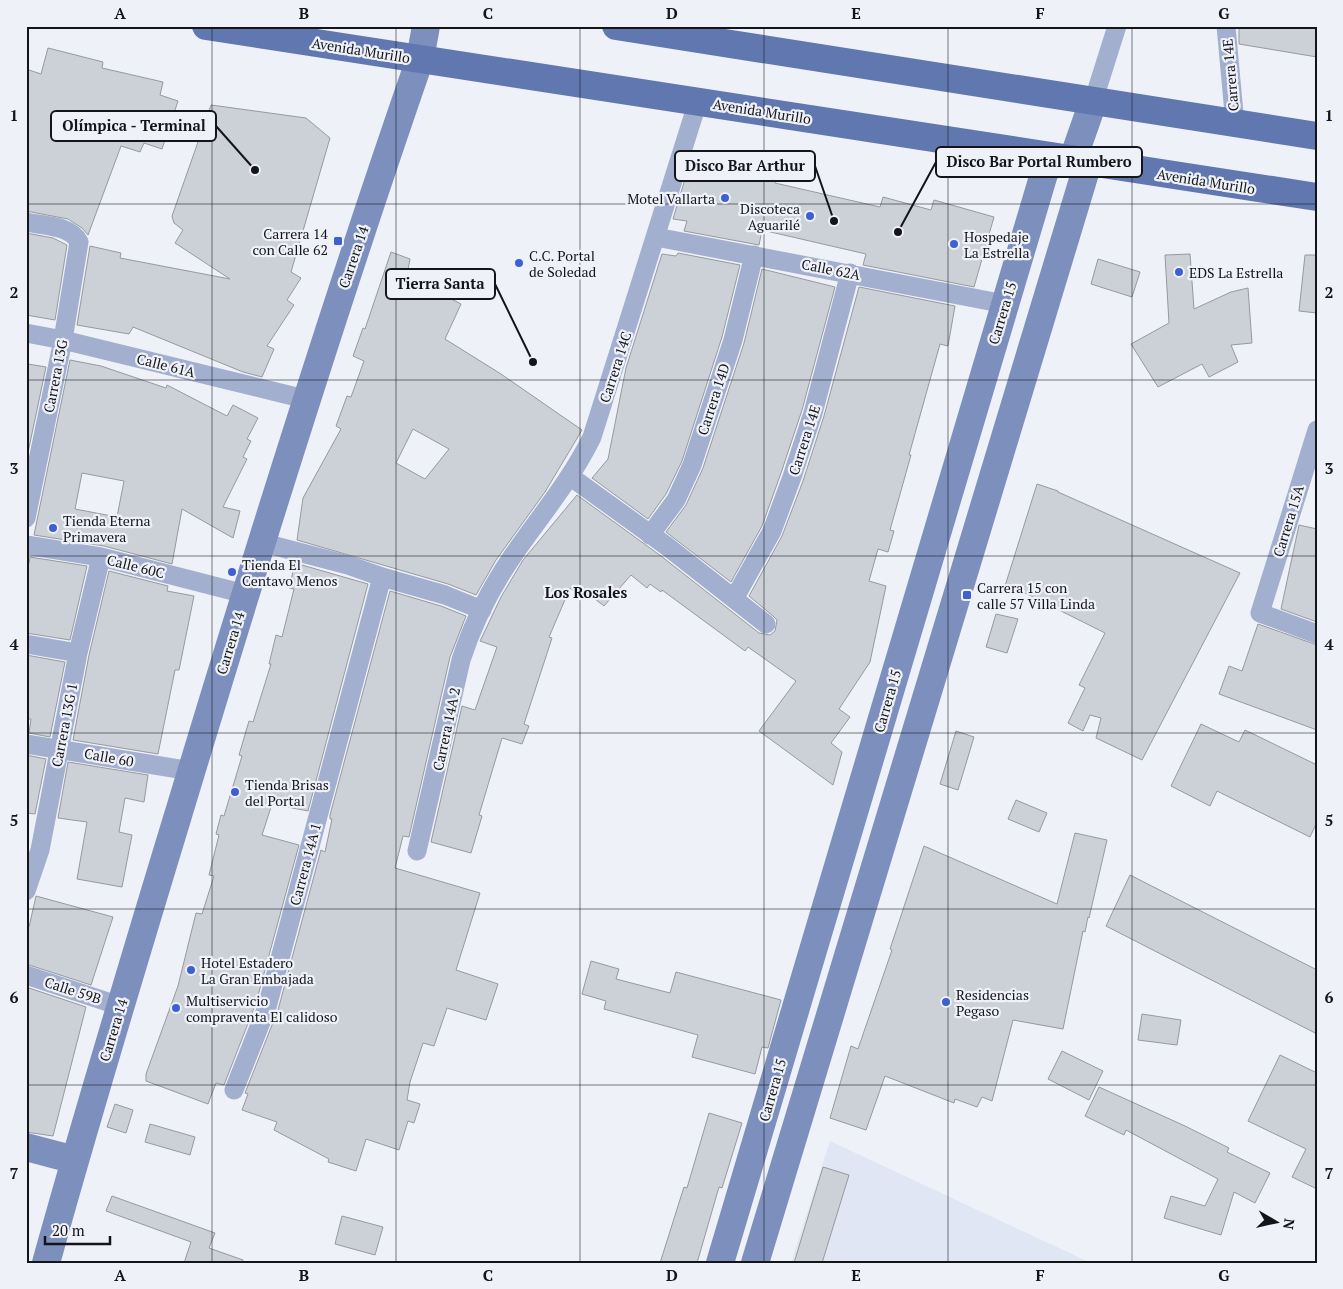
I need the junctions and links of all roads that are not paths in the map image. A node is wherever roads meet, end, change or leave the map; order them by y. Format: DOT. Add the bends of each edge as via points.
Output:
graph roads {
  1 [pos="206,26"];
  2 [pos="426,26"];
  3 [pos="616,26"];
  4 [pos="1117,26"];
  5 [pos="1226,26"];
  6 [pos="709,33"];
  7 [pos="420,59"];
  8 [pos="698,101"];
  9 [pos="1093,102"];
  10 [pos="1235,124"];
  11 [pos="1317,136"];
  12 [pos="1073,159"];
  13 [pos="1317,197"];
  14 [pos="26,222"];
  15 [pos="656,237"];
  16 [pos="754,255"];
  17 [pos="850,273"];
  18 [pos="1005,304"];
  19 [pos="26,333"];
  20 [pos="63,340"];
  21 [pos="305,399"];
  22 [pos="1317,430"];
  23 [pos="34,446"];
  24 [pos="571,477"];
  25 [pos="26,518"];
  26 [pos="650,534"];
  27 [pos="260,542"];
  28 [pos="26,544"];
  29 [pos="102,558"];
  30 [pos="382,577"];
  31 [pos="245,594"];
  32 [pos="734,599"];
  33 [pos="482,610"];
  34 [pos="766,624"];
  35 [pos="1317,634"];
  36 [pos="26,644"];
  37 [pos="78,653"];
  38 [pos="897,667"];
  39 [pos="932,678"];
  40 [pos="26,744"];
  41 [pos="59,749"];
  42 [pos="191,771"];
  43 [pos="33,849"];
  44 [pos="417,851"];
  45 [pos="26,891"];
  46 [pos="26,975"];
  47 [pos="120,1006"];
  48 [pos="234,1090"];
  49 [pos="763,1121"];
  50 [pos="795,1131"];
  51 [pos="26,1148"];
  52 [pos="75,1160"];
  53 [pos="46,1263"];
  54 [pos="720,1263"];
  55 [pos="755,1263"];
  1 -- 7 [label="main road, Avenida Murillo"];
  2 -- 7 [label="main road, Carrera 14"];
  3 -- 6 [label="main road"];
  4 -- 9 [label="street"];
  5 -- 10 [label="street, Carrera 14E"];
  6 -- 9 [label="main road"];
  7 -- 8 [label="main road, Avenida Murillo"];
  7 -- 21 [label="main road, Carrera 14"];
  8 -- 12 [label="main road, Avenida Murillo"];
  8 -- 15 [label="street, Carrera 14C"];
  9 -- 10 [label="main road"];
  9 -- 12 [label="main road"];
  10 -- 11 [label="main road"];
  12 -- 13 [label="main road, Avenida Murillo"];
  12 -- 18 [label="main road, Carrera 15" via="1046,166"];
  12 -- 39 [label="main road" via="1085,173"];
  14 -- 20 [label="street, Carrera 13G" via="75,234 80,242"];
  15 -- 16 [label="street, Calle 62A"];
  15 -- 24 [label="street, Carrera 14C" via="592,437"];
  16 -- 17 [label="street, Calle 62A"];
  16 -- 26 [label="street, Carrera 14D" via="733,340 692,465 676,500"];
  17 -- 18 [label="street, Calle 62A"];
  17 -- 32 [label="street, Carrera 14E" via="813,413 792,477 772,531"];
  18 -- 38 [label="main road, Carrera 15"];
  19 -- 20 [label="street, Calle 61A"];
  20 -- 21 [label="street, Calle 61A"];
  20 -- 23 [label="street, Carrera 13G"];
  21 -- 27 [label="main road, Carrera 14"];
  22 -- 35 [label="street, Carrera 15A" via="1260,613"];
  23 -- 25 [label="street, Carrera 13G"];
  24 -- 26 [label="street"];
  24 -- 33 [label="street, Carrera 14C" via="513,555"];
  26 -- 32 [label="street"];
  27 -- 30 [label="street"];
  27 -- 31 [label="main road, Carrera 14"];
  28 -- 29 [label="street, Calle 60C"];
  29 -- 31 [label="street, Calle 60C"];
  29 -- 37 [label="street, Carrera 13G 1"];
  30 -- 33 [label="street" via="445,595"];
  30 -- 48 [label="street, Carrera 14A 1" via="267,1007"];
  31 -- 42 [label="main road, Carrera 14"];
  32 -- 34 [label="street"];
  33 -- 44 [label="street, Carrera 14A 2" via="461,660"];
  36 -- 37 [label="street"];
  37 -- 41 [label="street, Carrera 13G 1"];
  38 -- 39 [label="main road"];
  38 -- 49 [label="main road, Carrera 15"];
  39 -- 50 [label="main road"];
  40 -- 41 [label="street, Calle 60"];
  41 -- 42 [label="street, Calle 60"];
  41 -- 43 [label="street, Carrera 13G 1"];
  42 -- 47 [label="main road, Carrera 14"];
  43 -- 45 [label="street, Carrera 13G 1"];
  46 -- 47 [label="street, Calle 59B"];
  47 -- 52 [label="main road, Carrera 14"];
  49 -- 50 [label="main road"];
  49 -- 54 [label="main road, Carrera 15"];
  50 -- 55 [label="main road"];
  51 -- 52 [label="main road"];
  52 -- 53 [label="main road, Carrera 14"];
}
